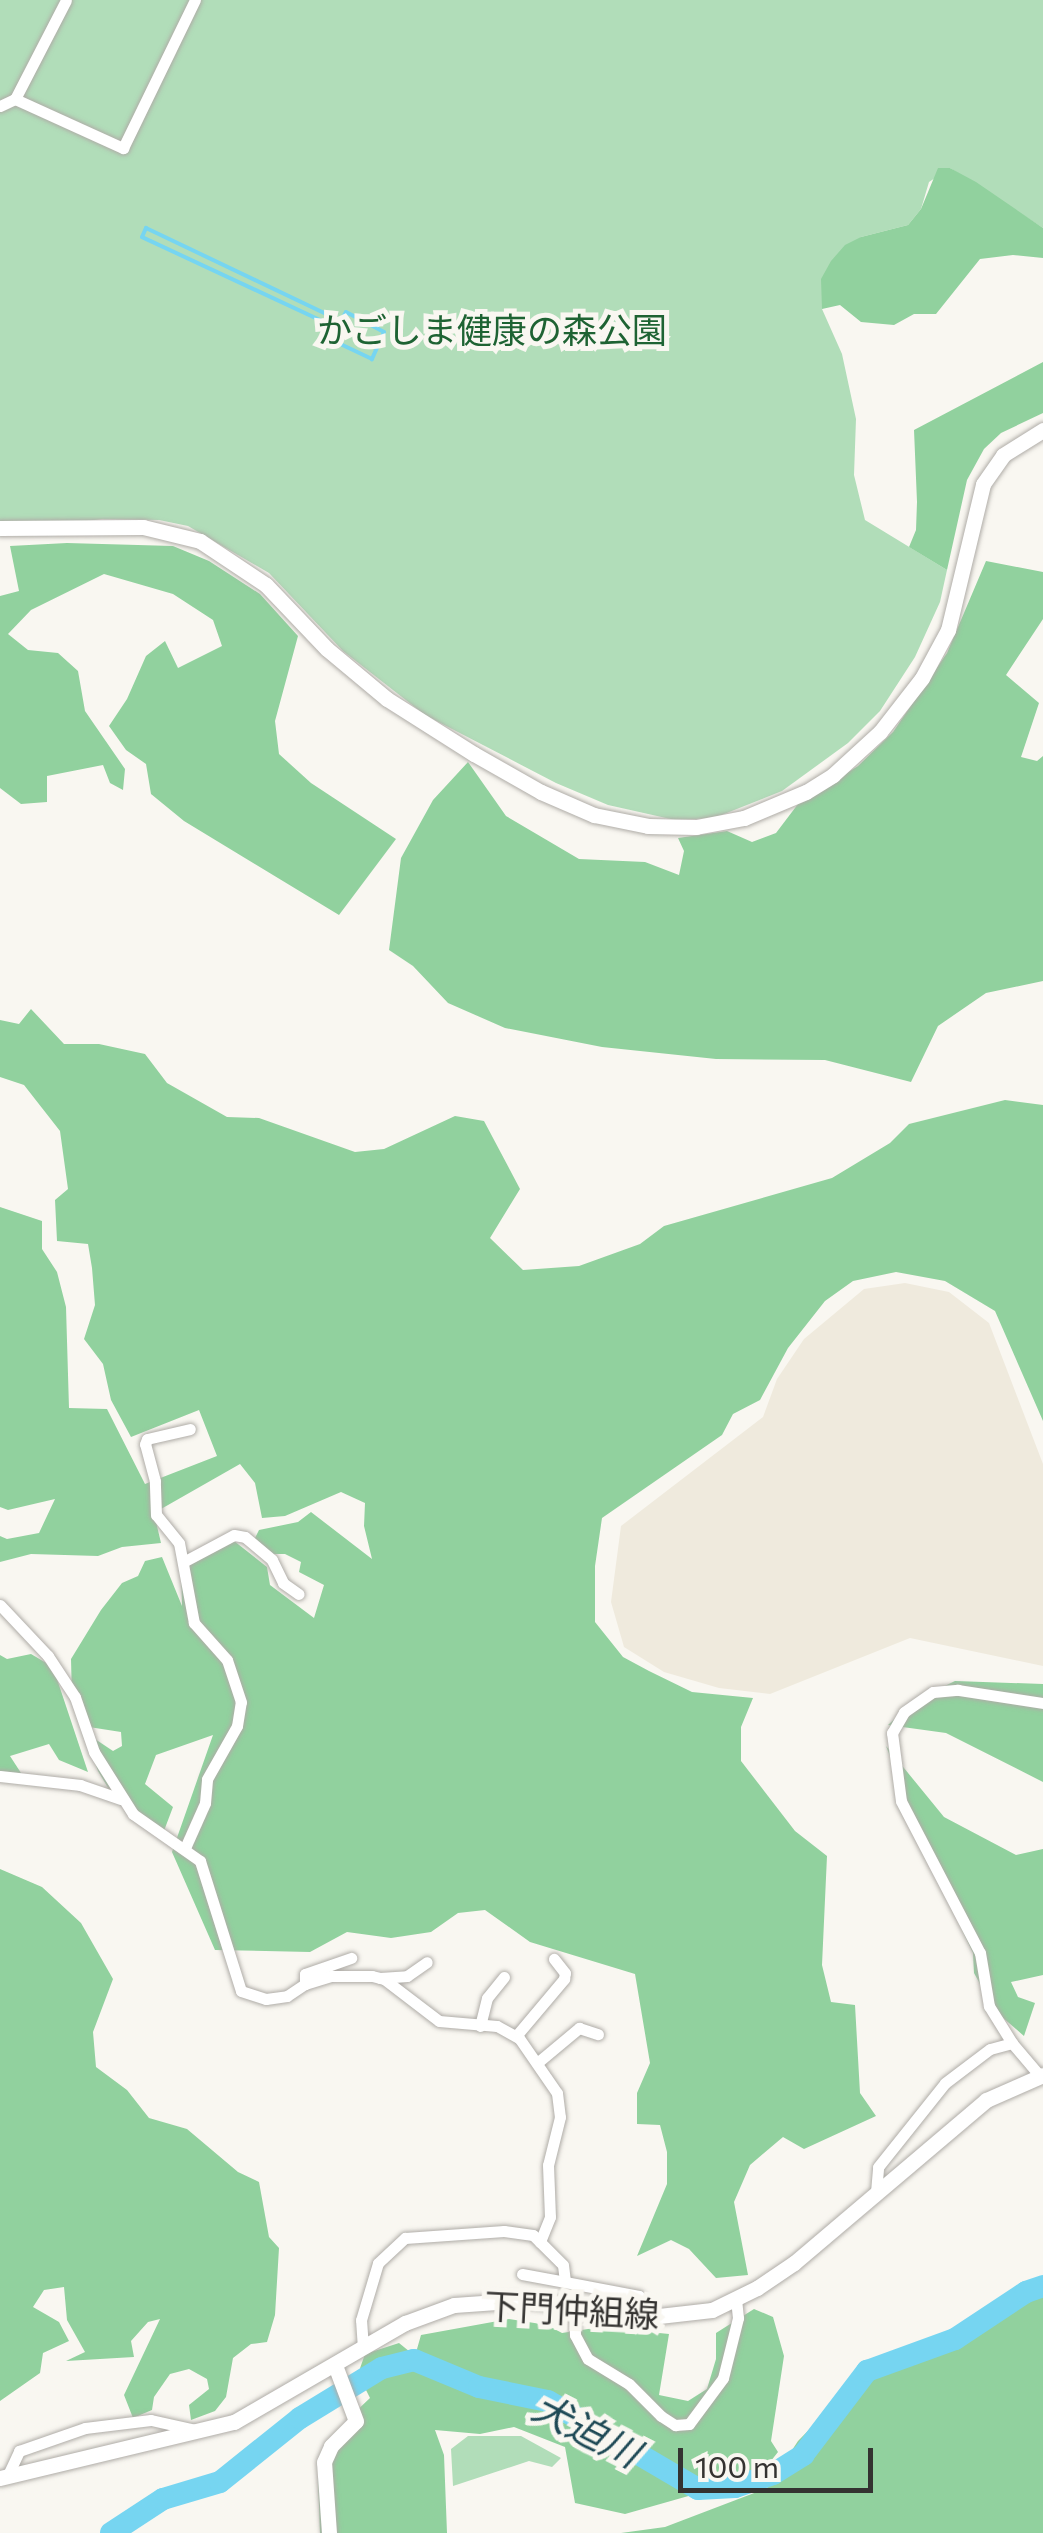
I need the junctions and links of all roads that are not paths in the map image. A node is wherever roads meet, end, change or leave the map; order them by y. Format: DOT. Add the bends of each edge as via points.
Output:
graph roads {
  1 [pos="66,0"];
  2 [pos="195,0"];
  3 [pos="15,99"];
  4 [pos="0,106"];
  5 [pos="1043,430"];
  6 [pos="0,528"];
  7 [pos="190,1429"];
  8 [pos="185,1561"];
  9 [pos="299,1594"];
  10 [pos="0,1604"];
  11 [pos="1043,1704"];
  12 [pos="0,1776"];
  13 [pos="125,1800"];
  14 [pos="185,1848"];
  15 [pos="350,1958"];
  16 [pos="554,1959"];
  17 [pos="427,1962"];
  18 [pos="504,1977"];
  19 [pos="380,1978"];
  20 [pos="305,1984"];
  21 [pos="480,2026"];
  22 [pos="598,2034"];
  23 [pos="516,2036"];
  24 [pos="1012,2043"];
  25 [pos="537,2063"];
  26 [pos="1042,2076"];
  27 [pos="876,2192"];
  28 [pos="540,2242"];
  29 [pos="522,2274"];
  30 [pos="565,2282"];
  31 [pos="736,2300"];
  32 [pos="574,2306"];
  33 [pos="643,2315"];
  34 [pos="363,2348"];
  35 [pos="335,2365"];
  36 [pos="202,2433"];
  37 [pos="4,2478"];
  38 [pos="329,2533"];
  1 -- 3 [label="street"];
  2 -- 3 [label="street" via="122,148"];
  3 -- 4 [label="street"];
  5 -- 6 [label="street" via="1003,455 983,484 948,630 892,719 857,756 806,792 744,818 696,827 648,826 594,814 474,754 386,699 266,586 200,541 143,527"];
  7 -- 8 [label="street" via="145,1444 156,1515"];
  8 -- 9 [label="street" via="234,1536 245,1537"];
  8 -- 14 [label="street" via="194,1624 227,1660 242,1702"];
  10 -- 13 [label="street" via="75,1697 94,1752"];
  11 -- 24 [label="street" via="934,1692 918,1699 892,1733 901,1801 980,1953 990,2006"];
  12 -- 13 [label="street" via="80,1785"];
  13 -- 14 [label="street" via="141,1823"];
  14 -- 20 [label="street" via="209,1882 241,1991 266,1999"];
  15 -- 20 [label="street" via="305,1974"];
  16 -- 23 [label="street" via="564,1979"];
  17 -- 19 [label="street" via="407,1976"];
  18 -- 21 [label="street" via="487,1998"];
  19 -- 20 [label="street" via="332,1976"];
  19 -- 21 [label="street" via="438,2021"];
  21 -- 23 [label="street"];
  22 -- 25 [label="street" via="579,2028"];
  23 -- 25 [label="street"];
  24 -- 26 [label="street"];
  24 -- 27 [label="street" via="990,2049 945,2083 878,2166"];
  25 -- 28 [label="street" via="557,2092 560,2117 548,2164 550,2217"];
  26 -- 27 [label="street, 下門仲組線" via="986,2100"];
  27 -- 31 [label="street, 下門仲組線" via="794,2263"];
  28 -- 30 [label="street" via="563,2266"];
  28 -- 34 [label="street" via="504,2230 405,2238 378,2263 361,2320"];
  29 -- 30 [label="street"];
  30 -- 33 [label="street" via="639,2296"];
  31 -- 32 [label="street" via="723,2378 689,2424 675,2425 630,2384 588,2359 575,2335"];
  31 -- 33 [label="street, 下門仲組線" via="688,2314"];
  32 -- 33 [label="street, 下門仲組線"];
  32 -- 34 [label="street, 下門仲組線" via="465,2303 428,2312"];
  34 -- 35 [label="street, 下門仲組線"];
  35 -- 36 [label="street, 下門仲組線" via="261,2410"];
  35 -- 38 [label="street" via="356,2421 324,2462"];
  36 -- 37 [label="street, 下門仲組線"];
  36 -- 37 [label="street" via="151,2420 85,2428 19,2451"];
}
